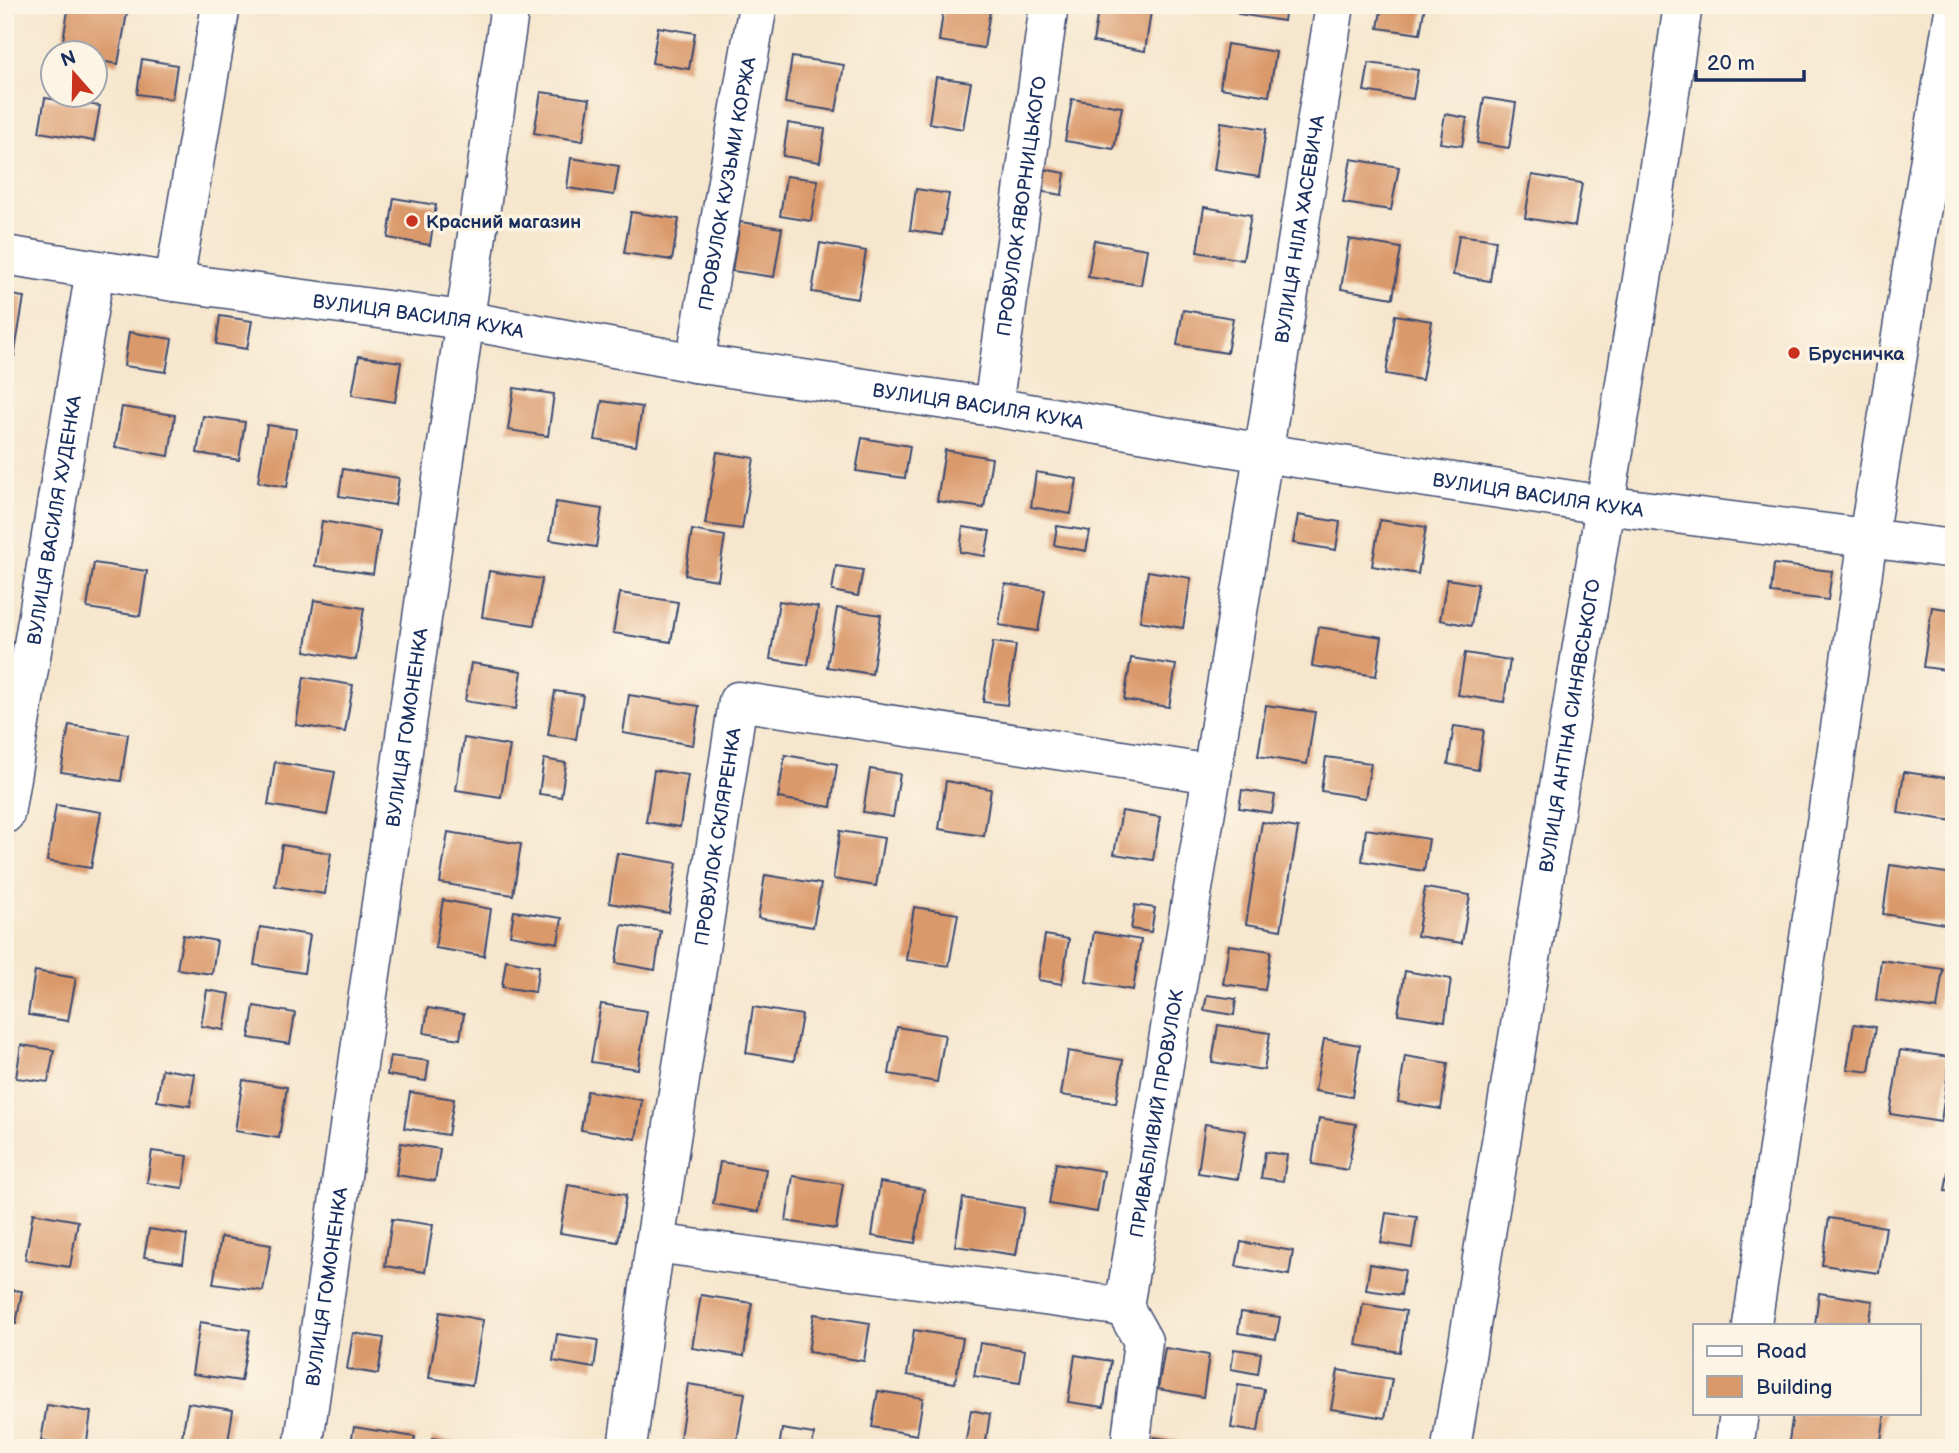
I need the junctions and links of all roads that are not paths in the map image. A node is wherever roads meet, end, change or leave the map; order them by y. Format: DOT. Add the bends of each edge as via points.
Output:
graph roads {
  1 [pos="221,5"];
  2 [pos="510,5"];
  3 [pos="758,5"];
  4 [pos="1049,5"];
  5 [pos="1335,5"];
  6 [pos="1683,5"];
  7 [pos="1954,11"];
  8 [pos="5,255"];
  9 [pos="95,270"];
  10 [pos="174,282"];
  11 [pos="463,320"];
  12 [pos="695,363"];
  13 [pos="993,407"];
  14 [pos="1263,453"];
  15 [pos="1604,505"];
  16 [pos="1868,538"];
  17 [pos="1954,549"];
  18 [pos="1212,774"];
  19 [pos="5,814"];
  20 [pos="655,1243"];
  21 [pos="1124,1307"];
  22 [pos="1752,1324"];
  23 [pos="1740,1414"];
  24 [pos="303,1448"];
  25 [pos="627,1448"];
  26 [pos="1130,1448"];
  27 [pos="1451,1448"];
  28 [pos="1734,1448"];
  1 -- 10 [label="street"];
  2 -- 11 [label="street, ВУЛИЦЯ ГОМОНЕНКА"];
  3 -- 12 [label="street, ПРОВУЛОК КУЗЬМИ КОРЖА"];
  4 -- 13 [label="street, ПРОВУЛОК ЯВОРНИЦЬКОГО"];
  5 -- 14 [label="street, ВУЛИЦЯ НІЛА ХАСЕВИЧА"];
  6 -- 15 [label="street, ВУЛИЦЯ АНТІНА СИНЯВСЬКОГО"];
  7 -- 16 [label="street"];
  8 -- 9 [label="street, ВУЛИЦЯ ВАСИЛЯ КУКА"];
  9 -- 10 [label="street, ВУЛИЦЯ ВАСИЛЯ КУКА"];
  9 -- 19 [label="street, ВУЛИЦЯ ВАСИЛЯ ХУДЕНКА"];
  10 -- 11 [label="street, ВУЛИЦЯ ВАСИЛЯ КУКА"];
  11 -- 12 [label="street, ВУЛИЦЯ ВАСИЛЯ КУКА"];
  11 -- 24 [label="street, ВУЛИЦЯ ГОМОНЕНКА"];
  12 -- 13 [label="street, ВУЛИЦЯ ВАСИЛЯ КУКА"];
  13 -- 14 [label="street, ВУЛИЦЯ ВАСИЛЯ КУКА"];
  14 -- 15 [label="street, ВУЛИЦЯ ВАСИЛЯ КУКА"];
  14 -- 18 [label="street, ПРИВАБЛИВИЙ ПРОВУЛОК"];
  15 -- 16 [label="street, ВУЛИЦЯ ВАСИЛЯ КУКА"];
  15 -- 27 [label="street, ВУЛИЦЯ АНТІНА СИНЯВСЬКОГО"];
  16 -- 17 [label="street, ВУЛИЦЯ ВАСИЛЯ КУКА"];
  16 -- 22 [label="street"];
  18 -- 20 [label="street, ПРОВУЛОК СКЛЯРЕНКА" via="738,701"];
  18 -- 21 [label="street, ПРИВАБЛИВИЙ ПРОВУЛОК"];
  20 -- 21 [label="street"];
  20 -- 25 [label="street, ПРОВУЛОК СКЛЯРЕНКА"];
  21 -- 26 [label="street" via="1143,1341"];
  23 -- 28 [label="street"];
}
